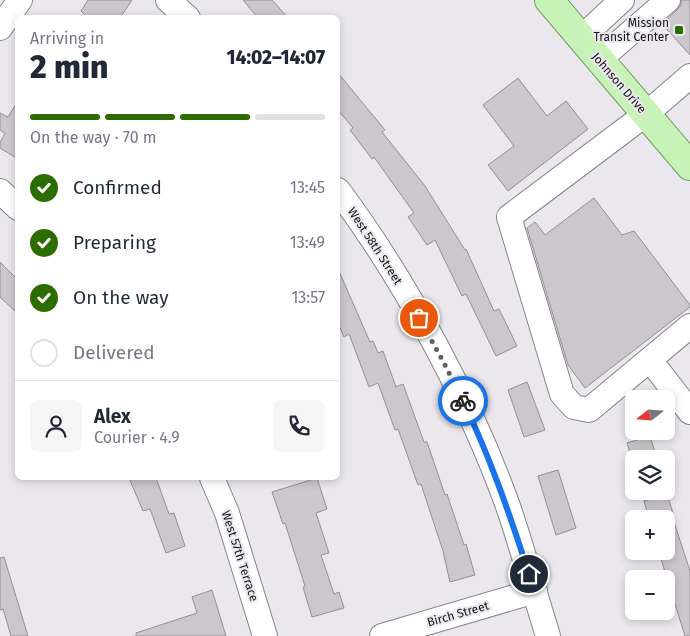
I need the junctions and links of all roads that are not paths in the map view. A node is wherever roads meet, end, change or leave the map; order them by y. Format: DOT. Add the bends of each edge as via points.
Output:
graph roads {
  1 [pos="20,0"];
  2 [pos="168,0"];
  3 [pos="549,0"];
  4 [pos="622,0"];
  5 [pos="668,0"];
  6 [pos="185,15"];
  7 [pos="0,28"];
  8 [pos="581,38"];
  9 [pos="600,60"];
  10 [pos="690,76"];
  11 [pos="646,114"];
  12 [pos="690,166"];
  13 [pos="0,191"];
  14 [pos="340,193"];
  15 [pos="15,205"];
  16 [pos="690,326"];
  17 [pos="650,360"];
  18 [pos="690,412"];
  19 [pos="213,480"];
  20 [pos="534,591"];
  21 [pos="265,636"];
  22 [pos="382,636"];
  23 [pos="548,636"];
  1 -- 7 [label="street"];
  2 -- 6 [label="street"];
  3 -- 8 [label="main road, Johnson Drive"];
  4 -- 8 [label="street"];
  5 -- 9 [label="street"];
  8 -- 9 [label="main road, Johnson Drive"];
  9 -- 11 [label="main road, Johnson Drive"];
  10 -- 11 [label="street"];
  11 -- 12 [label="main road, Johnson Drive"];
  11 -- 17 [label="street" via="509,217 562,394 574,407 589,410"];
  13 -- 15 [label="street"];
  14 -- 20 [label="street, West 58th Street" via="402,288 477,430 508,508"];
  16 -- 17 [label="street"];
  17 -- 18 [label="street"];
  19 -- 21 [label="street, West 57th Terrace" via="227,513"];
  20 -- 22 [label="street, Birch Street"];
  20 -- 23 [label="street, West 58th Street"];
}
